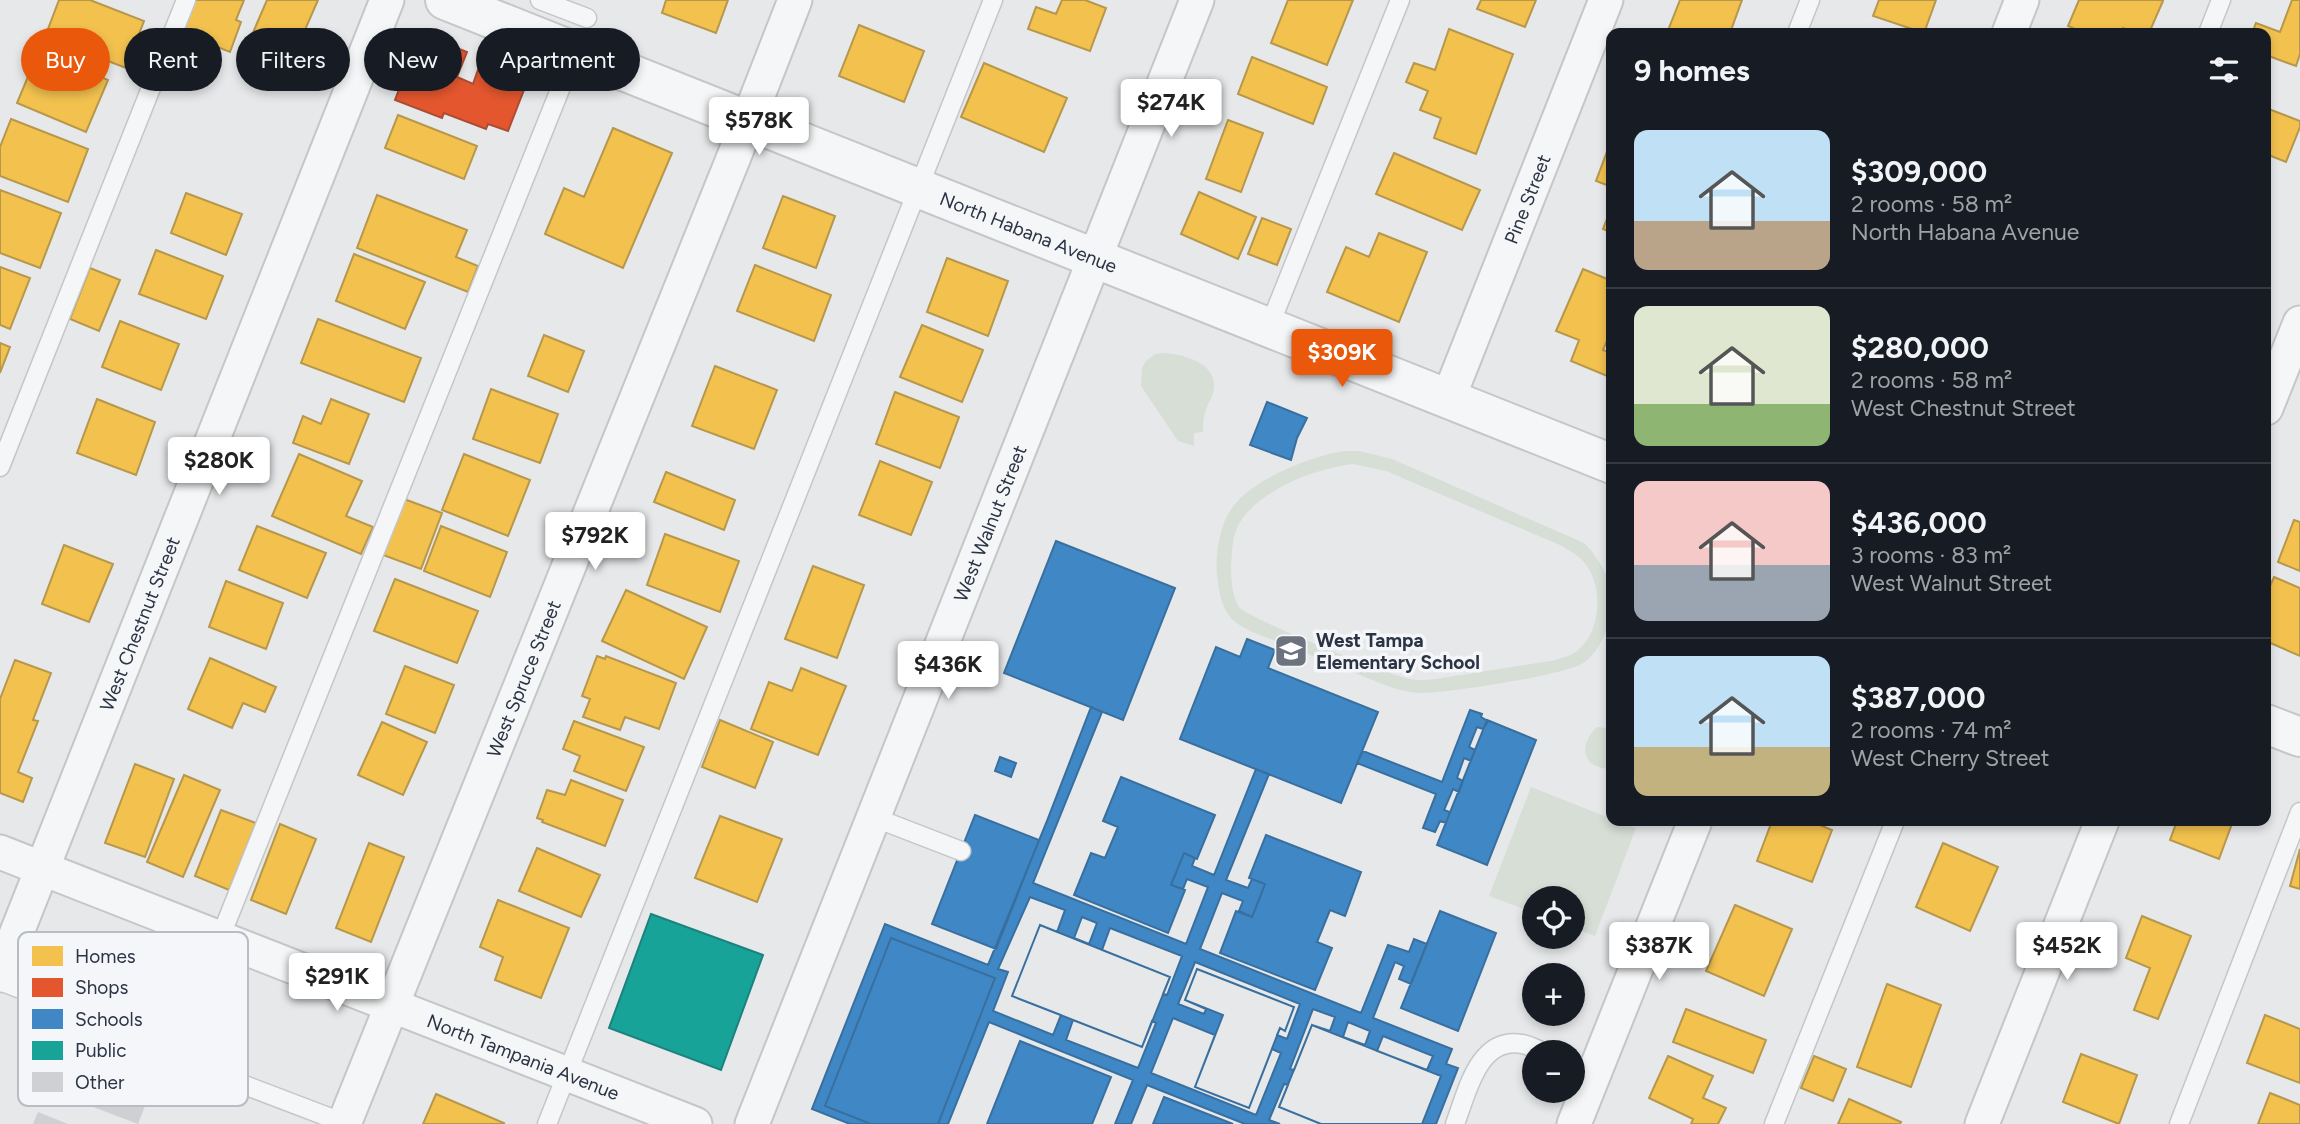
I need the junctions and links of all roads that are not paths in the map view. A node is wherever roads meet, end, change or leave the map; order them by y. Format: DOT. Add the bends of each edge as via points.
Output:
graph roads {
  1 [pos="186,0"];
  2 [pos="387,0"];
  3 [pos="445,0"];
  4 [pos="794,0"];
  5 [pos="993,0"];
  6 [pos="1197,0"];
  7 [pos="1400,0"];
  8 [pos="1606,0"];
  9 [pos="1810,0"];
  10 [pos="2022,0"];
  11 [pos="2221,0"];
  12 [pos="545,17"];
  13 [pos="567,28"];
  14 [pos="1799,28"];
  15 [pos="2011,28"];
  16 [pos="2210,28"];
  17 [pos="640,65"];
  18 [pos="559,91"];
  19 [pos="748,121"];
  20 [pos="918,188"];
  21 [pos="1095,258"];
  22 [pos="2300,323"];
  23 [pos="1269,327"];
  24 [pos="2271,396"];
  25 [pos="1448,399"];
  26 [pos="1606,462"];
  27 [pos="0,467"];
  28 [pos="2271,726"];
  29 [pos="2300,737"];
  30 [pos="2300,812"];
  31 [pos="873,817"];
  32 [pos="1693,826"];
  33 [pos="1893,826"];
  34 [pos="2100,826"];
  35 [pos="961,851"];
  36 [pos="0,852"];
  37 [pos="42,869"];
  38 [pos="205,932"];
  39 [pos="222,932"];
  40 [pos="248,949"];
  41 [pos="0,975"];
  42 [pos="0,981"];
  43 [pos="18,988"];
  44 [pos="390,1005"];
  45 [pos="1522,1043"];
  46 [pos="1585,1066"];
  47 [pos="566,1074"];
  48 [pos="248,1087"];
  49 [pos="1578,1103"];
  50 [pos="344,1124"];
  51 [pos="547,1124"];
  52 [pos="695,1124"];
  53 [pos="751,1124"];
  54 [pos="1455,1124"];
  55 [pos="1574,1124"];
  56 [pos="1774,1124"];
  57 [pos="1982,1124"];
  58 [pos="2179,1124"];
  1 -- 27 [label="lane"];
  2 -- 37 [label="street, West Chestnut Street"];
  3 -- 12 [label="street, North Habana Avenue"];
  4 -- 19 [label="street, West Spruce Street"];
  5 -- 20 [label="lane"];
  6 -- 21 [label="street, West Walnut Street"];
  7 -- 23 [label="lane"];
  8 -- 25 [label="street, Pine Street"];
  9 -- 14 [label="lane"];
  10 -- 15 [label="street"];
  11 -- 16 [label="lane"];
  12 -- 13 [label="street, North Habana Avenue"];
  17 -- 19 [label="street, North Habana Avenue"];
  18 -- 39 [label="lane"];
  19 -- 20 [label="street, North Habana Avenue"];
  19 -- 44 [label="street, West Spruce Street"];
  20 -- 21 [label="street, North Habana Avenue"];
  20 -- 47 [label="lane"];
  21 -- 23 [label="street, North Habana Avenue"];
  21 -- 31 [label="street, West Walnut Street"];
  22 -- 24 [label="street"];
  23 -- 25 [label="street, North Habana Avenue"];
  25 -- 26 [label="street, North Habana Avenue"];
  28 -- 29 [label="street"];
  30 -- 58 [label="lane"];
  31 -- 35 [label="lane"];
  31 -- 53 [label="street, West Walnut Street"];
  32 -- 46 [label="street"];
  33 -- 56 [label="lane"];
  34 -- 57 [label="street"];
  36 -- 37 [label="street, North Tampania Avenue"];
  37 -- 38 [label="street, North Tampania Avenue"];
  37 -- 41 [label="street, West Chestnut Street"];
  40 -- 44 [label="street, North Tampania Avenue"];
  42 -- 43 [label="lane"];
  44 -- 47 [label="street, North Tampania Avenue"];
  44 -- 50 [label="street, West Spruce Street"];
  45 -- 54 [label="lane" via="1494,1048 1480,1061"];
  47 -- 51 [label="lane"];
  47 -- 52 [label="street, North Tampania Avenue"];
  48 -- 50 [label="lane"];
  49 -- 55 [label="street"];
}
